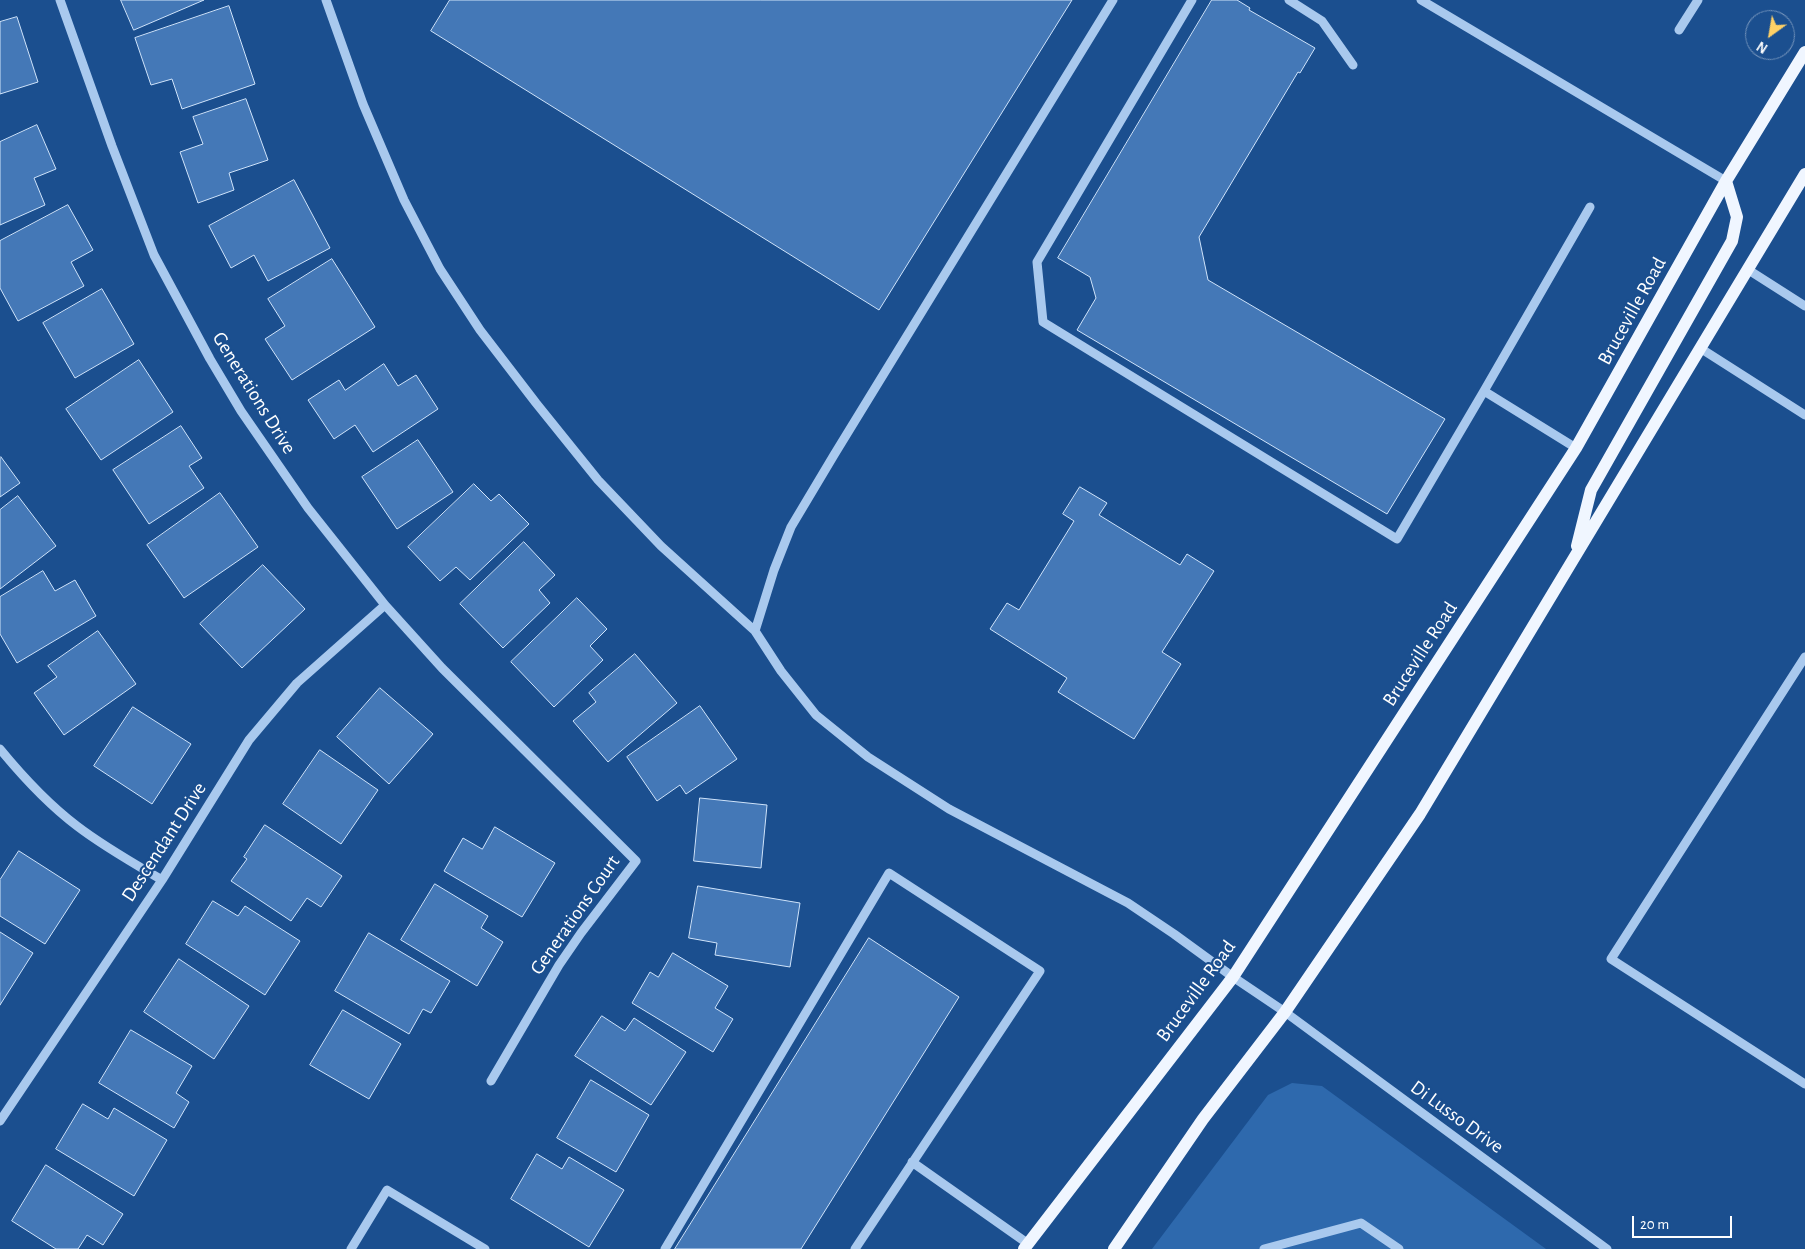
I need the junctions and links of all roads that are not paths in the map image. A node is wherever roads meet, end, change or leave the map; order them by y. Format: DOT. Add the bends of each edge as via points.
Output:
graph roads {
  1 [pos="60,0"];
  2 [pos="326,0"];
  3 [pos="1113,0"];
  4 [pos="1192,0"];
  5 [pos="1289,0"];
  6 [pos="1421,0"];
  7 [pos="1698,0"];
  8 [pos="1679,30"];
  9 [pos="1805,52"];
  10 [pos="1353,66"];
  11 [pos="1805,174"];
  12 [pos="1726,181"];
  13 [pos="1590,208"];
  14 [pos="1747,269"];
  15 [pos="1805,306"];
  16 [pos="1700,348"];
  17 [pos="1484,391"];
  18 [pos="1805,415"];
  19 [pos="1576,448"];
  20 [pos="1573,561"];
  21 [pos="385,605"];
  22 [pos="755,631"];
  23 [pos="1805,657"];
  24 [pos="517,743"];
  25 [pos="0,749"];
  26 [pos="162,880"];
  27 [pos="1233,977"];
  28 [pos="1285,1012"];
  29 [pos="492,1080"];
  30 [pos="1805,1084"];
  31 [pos="0,1121"];
  32 [pos="912,1162"];
  33 [pos="1025,1246"];
  34 [pos="351,1249"];
  35 [pos="485,1249"];
  36 [pos="665,1249"];
  37 [pos="854,1249"];
  38 [pos="1114,1249"];
  39 [pos="1264,1249"];
  40 [pos="1399,1249"];
  41 [pos="1607,1249"];
  1 -- 21 [label="street, Generations Drive" via="154,254 205,351 308,508"];
  2 -- 22 [label="street, Di Lusso Drive" via="363,104 404,200 440,269 480,330 598,480 661,546"];
  3 -- 22 [label="street" via="791,528"];
  4 -- 17 [label="street" via="1036,262 1043,322 1397,539"];
  5 -- 10 [label="street" via="1322,21"];
  6 -- 12 [label="street"];
  7 -- 8 [label="street"];
  9 -- 12 [label="main road, Bruceville Road"];
  11 -- 14 [label="main road"];
  12 -- 19 [label="main road, Bruceville Road"];
  12 -- 20 [label="main road" via="1737,217 1732,242 1591,490"];
  13 -- 17 [label="street"];
  14 -- 15 [label="street"];
  14 -- 16 [label="main road"];
  16 -- 18 [label="street"];
  16 -- 20 [label="main road"];
  17 -- 19 [label="street"];
  19 -- 27 [label="main road, Bruceville Road"];
  20 -- 28 [label="main road" via="1420,814"];
  21 -- 24 [label="street, Generations Drive"];
  21 -- 26 [label="street, Descendant Drive" via="297,683 249,740"];
  22 -- 27 [label="street, Di Lusso Drive" via="816,715 868,757 949,809 1128,904"];
  23 -- 30 [label="street" via="1611,959"];
  24 -- 29 [label="street, Generations Court" via="636,861 559,965"];
  25 -- 26 [label="street" via="46,800 77,826"];
  26 -- 31 [label="street, Descendant Drive"];
  27 -- 28 [label="street, Di Lusso Drive"];
  27 -- 33 [label="main road, Bruceville Road"];
  28 -- 38 [label="main road" via="1203,1118"];
  28 -- 41 [label="street, Di Lusso Drive"];
  32 -- 33 [label="street"];
  32 -- 36 [label="street" via="1040,971 889,873"];
  32 -- 37 [label="street"];
  34 -- 35 [label="street" via="387,1190"];
  39 -- 40 [label="street" via="1361,1223"];
}
